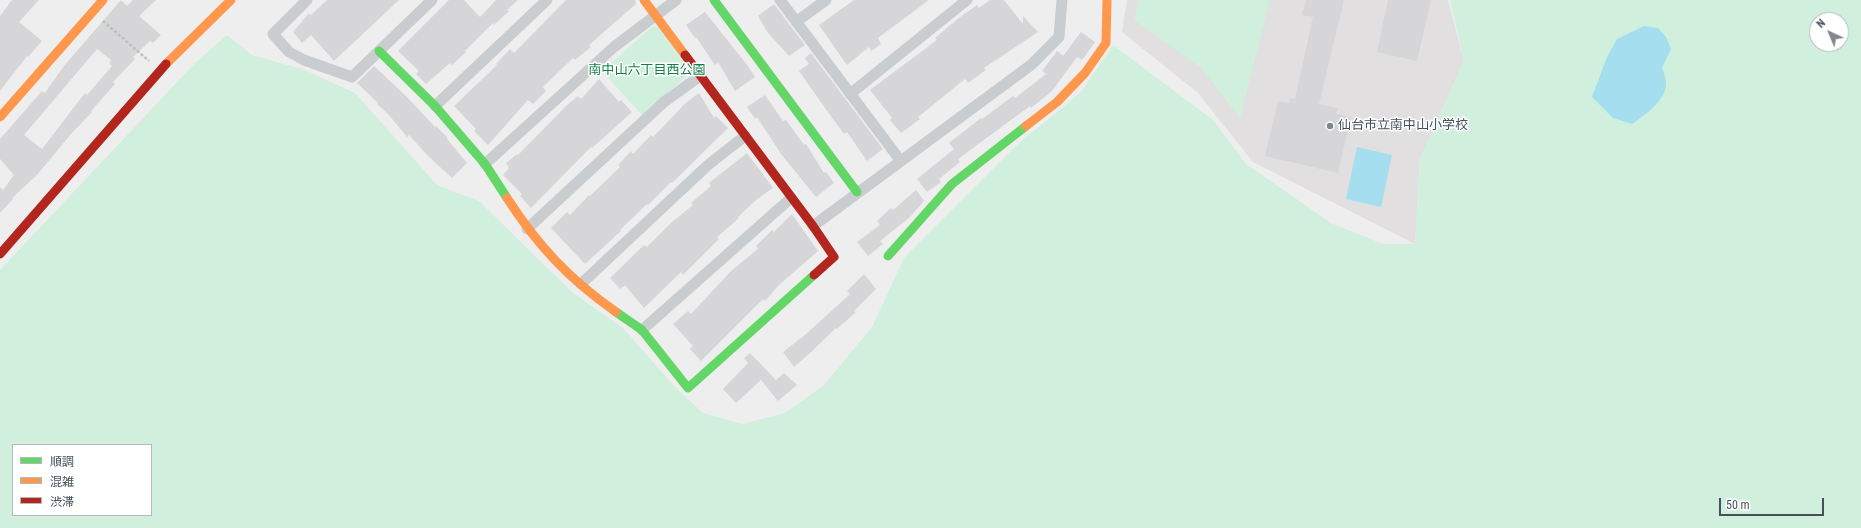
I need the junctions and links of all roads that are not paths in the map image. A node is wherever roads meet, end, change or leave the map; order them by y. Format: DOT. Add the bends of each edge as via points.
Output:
graph roads {
  1 [pos="102,0"];
  2 [pos="231,0"];
  3 [pos="307,0"];
  4 [pos="432,0"];
  5 [pos="547,0"];
  6 [pos="644,0"];
  7 [pos="676,0"];
  8 [pos="714,0"];
  9 [pos="780,0"];
  10 [pos="826,0"];
  11 [pos="967,0"];
  12 [pos="1062,0"];
  13 [pos="1107,0"];
  14 [pos="655,15"];
  15 [pos="796,22"];
  16 [pos="379,51"];
  17 [pos="700,76"];
  18 [pos="850,94"];
  19 [pos="435,106"];
  20 [pos="0,117"];
  21 [pos="745,136"];
  22 [pos="900,160"];
  23 [pos="485,164"];
  24 [pos="857,192"];
  25 [pos="791,198"];
  26 [pos="813,226"];
  27 [pos="527,229"];
  28 [pos="0,254"];
  29 [pos="888,256"];
  30 [pos="581,284"];
  31 [pos="642,330"];
  1 -- 20 [label="street"];
  2 -- 28 [label="street" via="158,72"];
  3 -- 16 [label="street" via="274,34 288,52 352,77"];
  4 -- 16 [label="street"];
  5 -- 19 [label="street"];
  6 -- 14 [label="street"];
  7 -- 14 [label="street"];
  8 -- 24 [label="street"];
  9 -- 15 [label="street"];
  10 -- 15 [label="street"];
  11 -- 18 [label="street"];
  12 -- 22 [label="street" via="1059,37 1030,65"];
  13 -- 29 [label="street" via="1106,43 1085,73 1057,102 952,184"];
  14 -- 17 [label="street"];
  14 -- 23 [label="street" via="614,46"];
  15 -- 18 [label="street"];
  16 -- 19 [label="street"];
  17 -- 21 [label="street"];
  17 -- 27 [label="street" via="664,102"];
  18 -- 22 [label="street"];
  19 -- 23 [label="street"];
  21 -- 25 [label="street"];
  21 -- 30 [label="street" via="708,165"];
  22 -- 24 [label="street"];
  23 -- 27 [label="street"];
  24 -- 26 [label="street"];
  25 -- 26 [label="street"];
  25 -- 31 [label="street"];
  26 -- 31 [label="street" via="834,257 688,388"];
  27 -- 30 [label="street" via="546,252"];
  30 -- 31 [label="street" via="590,294"];
}
